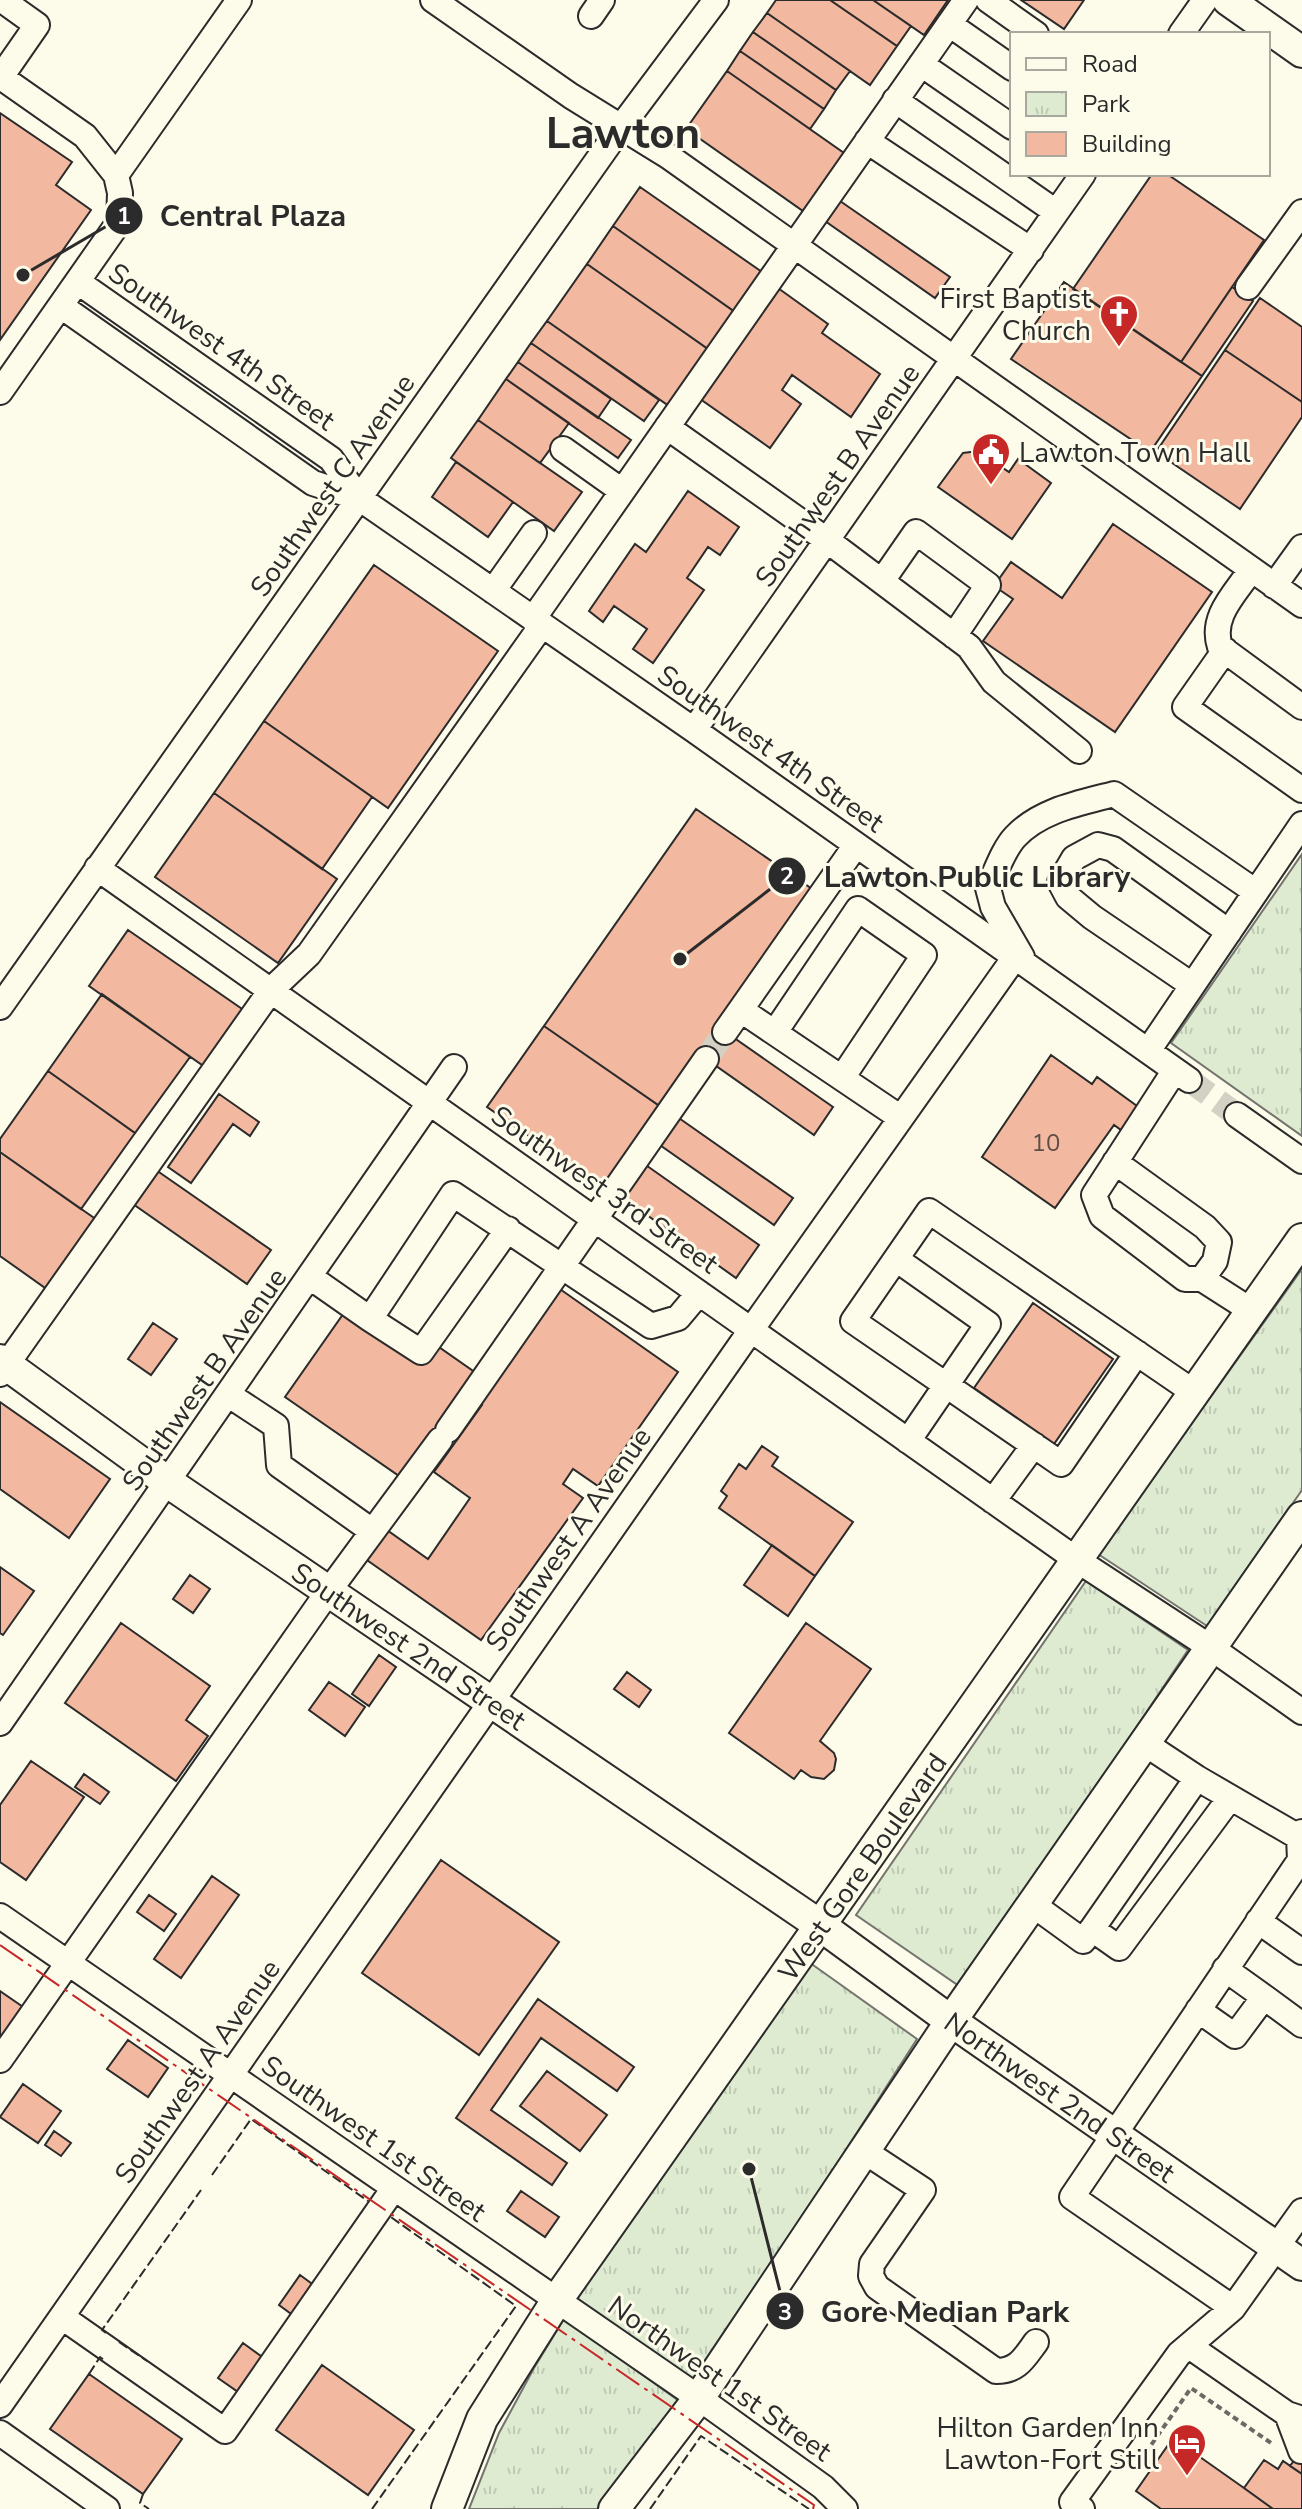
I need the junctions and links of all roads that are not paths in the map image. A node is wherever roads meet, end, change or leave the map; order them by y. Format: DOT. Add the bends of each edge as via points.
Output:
graph roads {
  1 [pos="2,0"];
  2 [pos="239,0"];
  3 [pos="433,0"];
  4 [pos="966,0"];
  5 [pos="988,0"];
  6 [pos="1205,0"];
  7 [pos="1228,0"];
  8 [pos="704,4"];
  9 [pos="949,24"];
  10 [pos="1033,32"];
  11 [pos="1182,32"];
  12 [pos="1302,52"];
  13 [pos="921,64"];
  14 [pos="1010,67"];
  15 [pos="895,100"];
  16 [pos="1010,126"];
  17 [pos="621,127"];
  18 [pos="867,141"];
  19 [pos="116,175"];
  20 [pos="1081,176"];
  21 [pos="1056,212"];
  22 [pos="1302,212"];
  23 [pos="793,246"];
  24 [pos="1031,250"];
  25 [pos="78,282"];
  26 [pos="1248,287"];
  27 [pos="61,306"];
  28 [pos="953,360"];
  29 [pos="0,392"];
  30 [pos="667,427"];
  31 [pos="563,449"];
  32 [pos="622,491"];
  33 [pos="359,498"];
  34 [pos="534,533"];
  35 [pos="828,541"];
  36 [pos="1302,547"];
  37 [pos="1251,570"];
  38 [pos="882,581"];
  39 [pos="1274,586"];
  40 [pos="493,591"];
  41 [pos="1302,605"];
  42 [pos="537,622"];
  43 [pos="954,636"];
  44 [pos="1225,650"];
  45 [pos="1302,707"];
  46 [pos="694,730"];
  47 [pos="1079,751"];
  48 [pos="1302,790"];
  49 [pos="1302,824"];
  50 [pos="856,845"];
  51 [pos="97,868"];
  52 [pos="1256,892"];
  53 [pos="1229,932"];
  54 [pos="1021,960"];
  55 [pos="1192,985"];
  56 [pos="271,990"];
  57 [pos="0,1007"];
  58 [pos="741,1010"];
  59 [pos="725,1032"];
  60 [pos="775,1032"];
  61 [pos="1148,1051"];
  62 [pos="706,1059"];
  63 [pos="454,1067"];
  64 [pos="842,1078"];
  65 [pos="430,1103"];
  66 [pos="1237,1115"];
  67 [pos="901,1118"];
  68 [pos="1302,1161"];
  69 [pos="1115,1162"];
  70 [pos="595,1219"];
  71 [pos="508,1229"];
  72 [pos="1302,1239"];
  73 [pos="896,1259"];
  74 [pos="563,1267"];
  75 [pos="310,1277"];
  76 [pos="1202,1279"];
  77 [pos="699,1293"];
  78 [pos="1252,1311"];
  79 [pos="370,1319"];
  80 [pos="751,1330"];
  81 [pos="1137,1353"];
  82 [pos="2,1367"];
  83 [pos="946,1385"];
  84 [pos="1195,1393"];
  85 [pos="229,1395"];
  86 [pos="908,1441"];
  87 [pos="1034,1445"];
  88 [pos="169,1483"];
  89 [pos="993,1501"];
  90 [pos="1302,1517"];
  91 [pos="372,1531"];
  92 [pos="1077,1560"];
  93 [pos="328,1592"];
  94 [pos="1210,1647"];
  95 [pos="492,1701"];
  96 [pos="1302,1712"];
  97 [pos="0,1723"];
  98 [pos="1144,1743"];
  99 [pos="1197,1778"];
  100 [pos="1230,1798"];
  101 [pos="1301,1836"];
  102 [pos="1032,1904"];
  103 [pos="0,1916"];
  104 [pos="1258,1921"];
  105 [pos="821,1926"];
  106 [pos="1092,1929"];
  107 [pos="1302,1952"];
  108 [pos="67,1962"];
  109 [pos="1225,1969"];
  110 [pos="1264,1997"];
  111 [pos="1198,2010"];
  112 [pos="951,2021"];
  113 [pos="1302,2025"];
  114 [pos="0,2060"];
  115 [pos="230,2075"];
  116 [pos="1114,2135"];
  117 [pos="864,2151"];
  118 [pos="394,2188"];
  119 [pos="1302,2211"];
  120 [pos="1277,2248"];
  121 [pos="1302,2265"];
  122 [pos="557,2300"];
  123 [pos="1233,2308"];
  124 [pos="62,2317"];
  125 [pos="1036,2342"];
  126 [pos="1189,2346"];
  127 [pos="699,2398"];
  128 [pos="4,2400"];
  129 [pos="1294,2416"];
  130 [pos="0,2433"];
  131 [pos="1289,2450"];
  132 [pos="107,2509"];
  133 [pos="447,2509"];
  134 [pos="614,2509"];
  135 [pos="845,2509"];
  136 [pos="1082,2509"];
  1 -- 19 [label="street" via="37,25 1,77 85,136"];
  2 -- 19 [label="street"];
  3 -- 17 [label="street"];
  4 -- 9 [label="street"];
  5 -- 10 [label="street"];
  6 -- 11 [label="street"];
  7 -- 12 [label="main road"];
  8 -- 17 [label="street, Southwest C Avenue"];
  9 -- 13 [label="street"];
  9 -- 14 [label="street"];
  13 -- 15 [label="street"];
  13 -- 16 [label="street"];
  15 -- 18 [label="street"];
  15 -- 21 [label="street"];
  17 -- 23 [label="street"];
  17 -- 33 [label="street, Southwest C Avenue"];
  18 -- 23 [label="street"];
  18 -- 24 [label="street"];
  19 -- 25 [label="street" via="119,222"];
  20 -- 21 [label="street, Southwest B Avenue"];
  21 -- 24 [label="street, Southwest B Avenue"];
  22 -- 26 [label="street"];
  23 -- 28 [label="street"];
  23 -- 30 [label="street"];
  24 -- 28 [label="street, Southwest B Avenue"];
  25 -- 27 [label="street"];
  25 -- 33 [label="street, Southwest 4th Street" via="331,459"];
  27 -- 29 [label="street"];
  27 -- 33 [label="street, Southwest 4th Street" via="313,483"];
  28 -- 35 [label="street, Southwest B Avenue"];
  28 -- 37 [label="street"];
  30 -- 32 [label="street"];
  30 -- 35 [label="street"];
  31 -- 32 [label="street"];
  32 -- 42 [label="street"];
  33 -- 40 [label="street, Southwest 4th Street"];
  33 -- 51 [label="street, Southwest C Avenue"];
  34 -- 40 [label="street"];
  35 -- 38 [label="street"];
  35 -- 46 [label="street, Southwest B Avenue"];
  36 -- 39 [label="street"];
  37 -- 39 [label="street"];
  37 -- 44 [label="street" via="1218,620 1216,633"];
  38 -- 43 [label="street"];
  38 -- 43 [label="street" via="916,532 988,585"];
  39 -- 41 [label="street"];
  40 -- 42 [label="street, Southwest 4th Street"];
  42 -- 46 [label="street, Southwest 4th Street"];
  42 -- 56 [label="street" via="309,954"];
  43 -- 47 [label="street" via="969,647 994,682"];
  44 -- 45 [label="street"];
  44 -- 48 [label="street" via="1185,707"];
  46 -- 50 [label="street, Southwest 4th Street"];
  49 -- 52 [label="street"];
  50 -- 54 [label="street, Southwest 4th Street"];
  50 -- 58 [label="street"];
  51 -- 56 [label="street, Southwest 3rd Street"];
  51 -- 57 [label="street, Southwest C Avenue"];
  52 -- 53 [label="street"];
  52 -- 54 [label="street" via="1114,794 1076,804 1035,819 1013,839 988,888"];
  53 -- 55 [label="street"];
  53 -- 55 [label="street" via="1113,849 1098,845 1074,858 1060,882 1068,897"];
  54 -- 61 [label="street, Southwest 4th Street"];
  54 -- 67 [label="street, Southwest A Avenue"];
  55 -- 61 [label="street"];
  56 -- 65 [label="street, Southwest 3rd Street"];
  56 -- 82 [label="street"];
  58 -- 59 [label="street"];
  58 -- 60 [label="street"];
  60 -- 64 [label="street"];
  60 -- 64 [label="street" via="858,909 924,955"];
  61 -- 69 [label="street, Southwest 4th Street" via="1182,1075"];
  62 -- 70 [label="street"];
  63 -- 65 [label="street, Southwest B Avenue"];
  64 -- 67 [label="street"];
  65 -- 70 [label="street, Southwest 3rd Street"];
  65 -- 75 [label="street, Southwest B Avenue"];
  66 -- 68 [label="street"];
  67 -- 80 [label="street, Southwest A Avenue"];
  69 -- 76 [label="street" via="1219,1242 1215,1261"];
  69 -- 76 [label="street" via="1094,1195 1102,1216 1185,1279"];
  70 -- 74 [label="street"];
  70 -- 77 [label="street, Southwest 3rd Street"];
  71 -- 74 [label="street"];
  71 -- 79 [label="street" via="421,1352"];
  71 -- 79 [label="street" via="453,1194"];
  72 -- 78 [label="main road, West Gore Boulevard"];
  73 -- 81 [label="street" via="929,1211"];
  73 -- 83 [label="street" via="988,1324"];
  73 -- 83 [label="street" via="853,1321"];
  74 -- 77 [label="street" via="651,1326 678,1318"];
  74 -- 91 [label="street"];
  75 -- 79 [label="street"];
  75 -- 85 [label="street, Southwest B Avenue"];
  76 -- 78 [label="street"];
  77 -- 80 [label="street, Southwest 3rd Street"];
  78 -- 84 [label="main road, West Gore Boulevard"];
  80 -- 86 [label="street, Southwest 3rd Street"];
  80 -- 95 [label="street, Southwest A Avenue"];
  81 -- 84 [label="street"];
  81 -- 87 [label="street" via="1061,1464"];
  82 -- 88 [label="main road, Southwest 2nd Street"];
  83 -- 86 [label="street"];
  83 -- 87 [label="street"];
  84 -- 92 [label="main road, West Gore Boulevard"];
  85 -- 88 [label="street, Southwest B Avenue"];
  85 -- 91 [label="street" via="276,1426 279,1465"];
  86 -- 89 [label="street, Southwest 3rd Street"];
  87 -- 89 [label="street"];
  88 -- 93 [label="main road, Southwest 2nd Street"];
  88 -- 97 [label="street, Southwest B Avenue"];
  89 -- 92 [label="street, Southwest 3rd Street"];
  90 -- 94 [label="main road"];
  91 -- 93 [label="street"];
  92 -- 94 [label="street, Southwest 3rd Street"];
  92 -- 105 [label="main road, West Gore Boulevard"];
  93 -- 95 [label="main road, Southwest 2nd Street"];
  93 -- 108 [label="street"];
  94 -- 96 [label="street, Southwest 3rd Street"];
  94 -- 98 [label="main road"];
  95 -- 105 [label="main road, Southwest 2nd Street"];
  95 -- 115 [label="street, Southwest A Avenue"];
  98 -- 99 [label="street"];
  98 -- 102 [label="main road"];
  99 -- 100 [label="street"];
  99 -- 106 [label="street"];
  100 -- 101 [label="street"];
  100 -- 106 [label="street" via="1119,1948"];
  101 -- 104 [label="street" via="1300,1860"];
  102 -- 106 [label="street" via="1083,1941"];
  102 -- 112 [label="main road"];
  103 -- 108 [label="street, Southwest 1st Street"];
  104 -- 107 [label="street"];
  104 -- 109 [label="street"];
  105 -- 112 [label="main road, Northwest 2nd Street"];
  105 -- 122 [label="main road, West Gore Boulevard"];
  108 -- 114 [label="street"];
  108 -- 115 [label="street, Southwest 1st Street"];
  109 -- 110 [label="street"];
  109 -- 111 [label="street"];
  110 -- 111 [label="street" via="1235,2036"];
  110 -- 113 [label="street"];
  111 -- 116 [label="street"];
  112 -- 116 [label="main road, Northwest 2nd Street"];
  112 -- 117 [label="main road"];
  115 -- 118 [label="street, Southwest 1st Street"];
  115 -- 124 [label="street, Southwest A Avenue"];
  116 -- 120 [label="main road, Northwest 2nd Street"];
  116 -- 123 [label="street" via="1072,2197"];
  117 -- 125 [label="street" via="923,2190 872,2264 877,2287 996,2371 1021,2364"];
  117 -- 127 [label="main road"];
  118 -- 122 [label="street, Southwest 1st Street"];
  118 -- 124 [label="street" via="225,2431"];
  119 -- 120 [label="street"];
  120 -- 121 [label="main road, Northwest 2nd Street"];
  120 -- 123 [label="street"];
  122 -- 127 [label="street, Northwest 1st Street"];
  122 -- 133 [label="main road, West Gore Boulevard" via="482,2419"];
  123 -- 126 [label="street"];
  124 -- 128 [label="street, Southwest A Avenue"];
  126 -- 129 [label="street"];
  126 -- 136 [label="street" via="1072,2502"];
  127 -- 134 [label="main road"];
  127 -- 135 [label="street, Northwest 1st Street" via="823,2487"];
  129 -- 131 [label="street"];
  130 -- 132 [label="street"];
}
